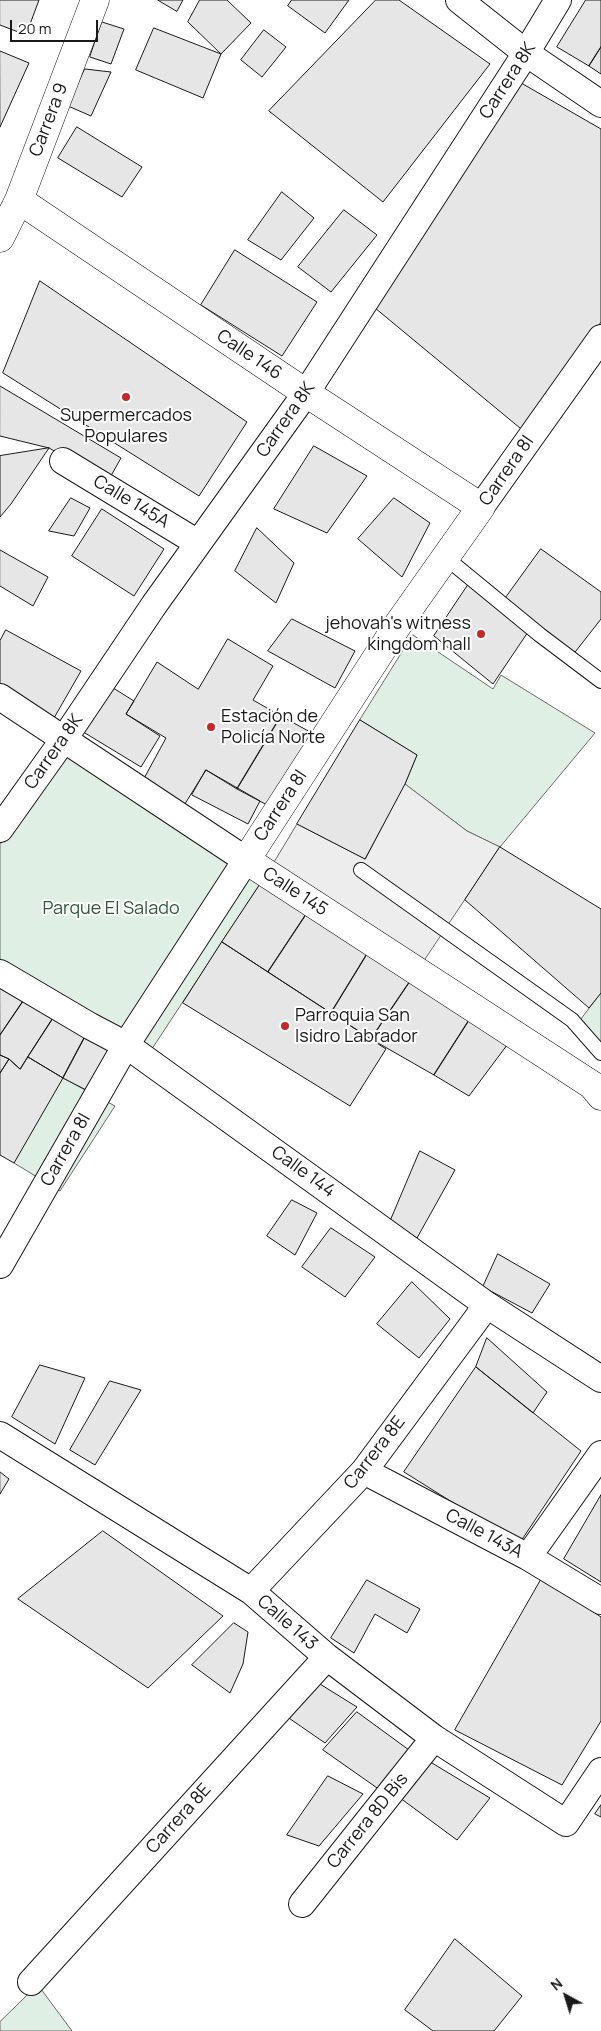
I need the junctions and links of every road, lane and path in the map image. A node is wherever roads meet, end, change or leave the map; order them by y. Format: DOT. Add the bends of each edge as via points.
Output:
graph roads {
  1 [pos="94,0"];
  2 [pos="459,0"];
  3 [pos="558,0"];
  4 [pos="526,53"];
  5 [pos="601,104"];
  6 [pos="19,200"];
  7 [pos="0,237"];
  8 [pos="601,338"];
  9 [pos="306,393"];
  10 [pos="64,461"];
  11 [pos="481,507"];
  12 [pos="198,543"];
  13 [pos="444,556"];
  14 [pos="601,680"];
  15 [pos="0,697"];
  16 [pos="64,739"];
  17 [pos="0,829"];
  18 [pos="246,860"];
  19 [pos="361,870"];
  20 [pos="0,973"];
  21 [pos="126,1045"];
  22 [pos="601,1053"];
  23 [pos="598,1088"];
  24 [pos="0,1265"];
  25 [pos="487,1305"];
  26 [pos="601,1379"];
  27 [pos="0,1435"];
  28 [pos="601,1454"];
  29 [pos="364,1471"];
  30 [pos="528,1557"];
  31 [pos="251,1591"];
  32 [pos="601,1601"];
  33 [pos="326,1657"];
  34 [pos="434,1738"];
  35 [pos="601,1771"];
  36 [pos="302,1904"];
  37 [pos="31,1982"];
  1 -- 6 [label="street, Carrera 9"];
  2 -- 4 [label="street"];
  3 -- 4 [label="street, Carrera 8K"];
  4 -- 5 [label="street"];
  4 -- 9 [label="street, Carrera 8K"];
  6 -- 7 [label="street, Carrera 9"];
  6 -- 9 [label="street, Calle 146"];
  8 -- 11 [label="street, Carrera 8I"];
  9 -- 11 [label="street, Calle 146"];
  9 -- 12 [label="street, Carrera 8K"];
  10 -- 12 [label="street, Calle 145A"];
  11 -- 13 [label="street, Carrera 8I"];
  12 -- 16 [label="street, Carrera 8K"];
  13 -- 14 [label="lane"];
  13 -- 18 [label="street, Carrera 8I"];
  15 -- 16 [label="street, Calle 145"];
  16 -- 17 [label="street, Carrera 8K"];
  16 -- 18 [label="street, Calle 145"];
  18 -- 21 [label="street, Carrera 8I"];
  18 -- 23 [label="street, Calle 145"];
  19 -- 22 [label="lane" via="572,1020"];
  20 -- 21 [label="street, Calle 144"];
  21 -- 24 [label="street, Carrera 8I"];
  21 -- 25 [label="street, Calle 144"];
  25 -- 26 [label="street, Calle 144"];
  25 -- 29 [label="street, Carrera 8E"];
  27 -- 31 [label="street, Calle 143"];
  28 -- 30 [label="street"];
  29 -- 30 [label="street, Calle 143A"];
  29 -- 31 [label="street, Carrera 8E"];
  30 -- 32 [label="street, Calle 143A"];
  31 -- 33 [label="street, Calle 143"];
  33 -- 34 [label="street, Calle 143"];
  33 -- 37 [label="street, Carrera 8E"];
  34 -- 35 [label="street, Calle 143" via="566,1823"];
  34 -- 36 [label="street, Carrera 8D Bis"];
}
